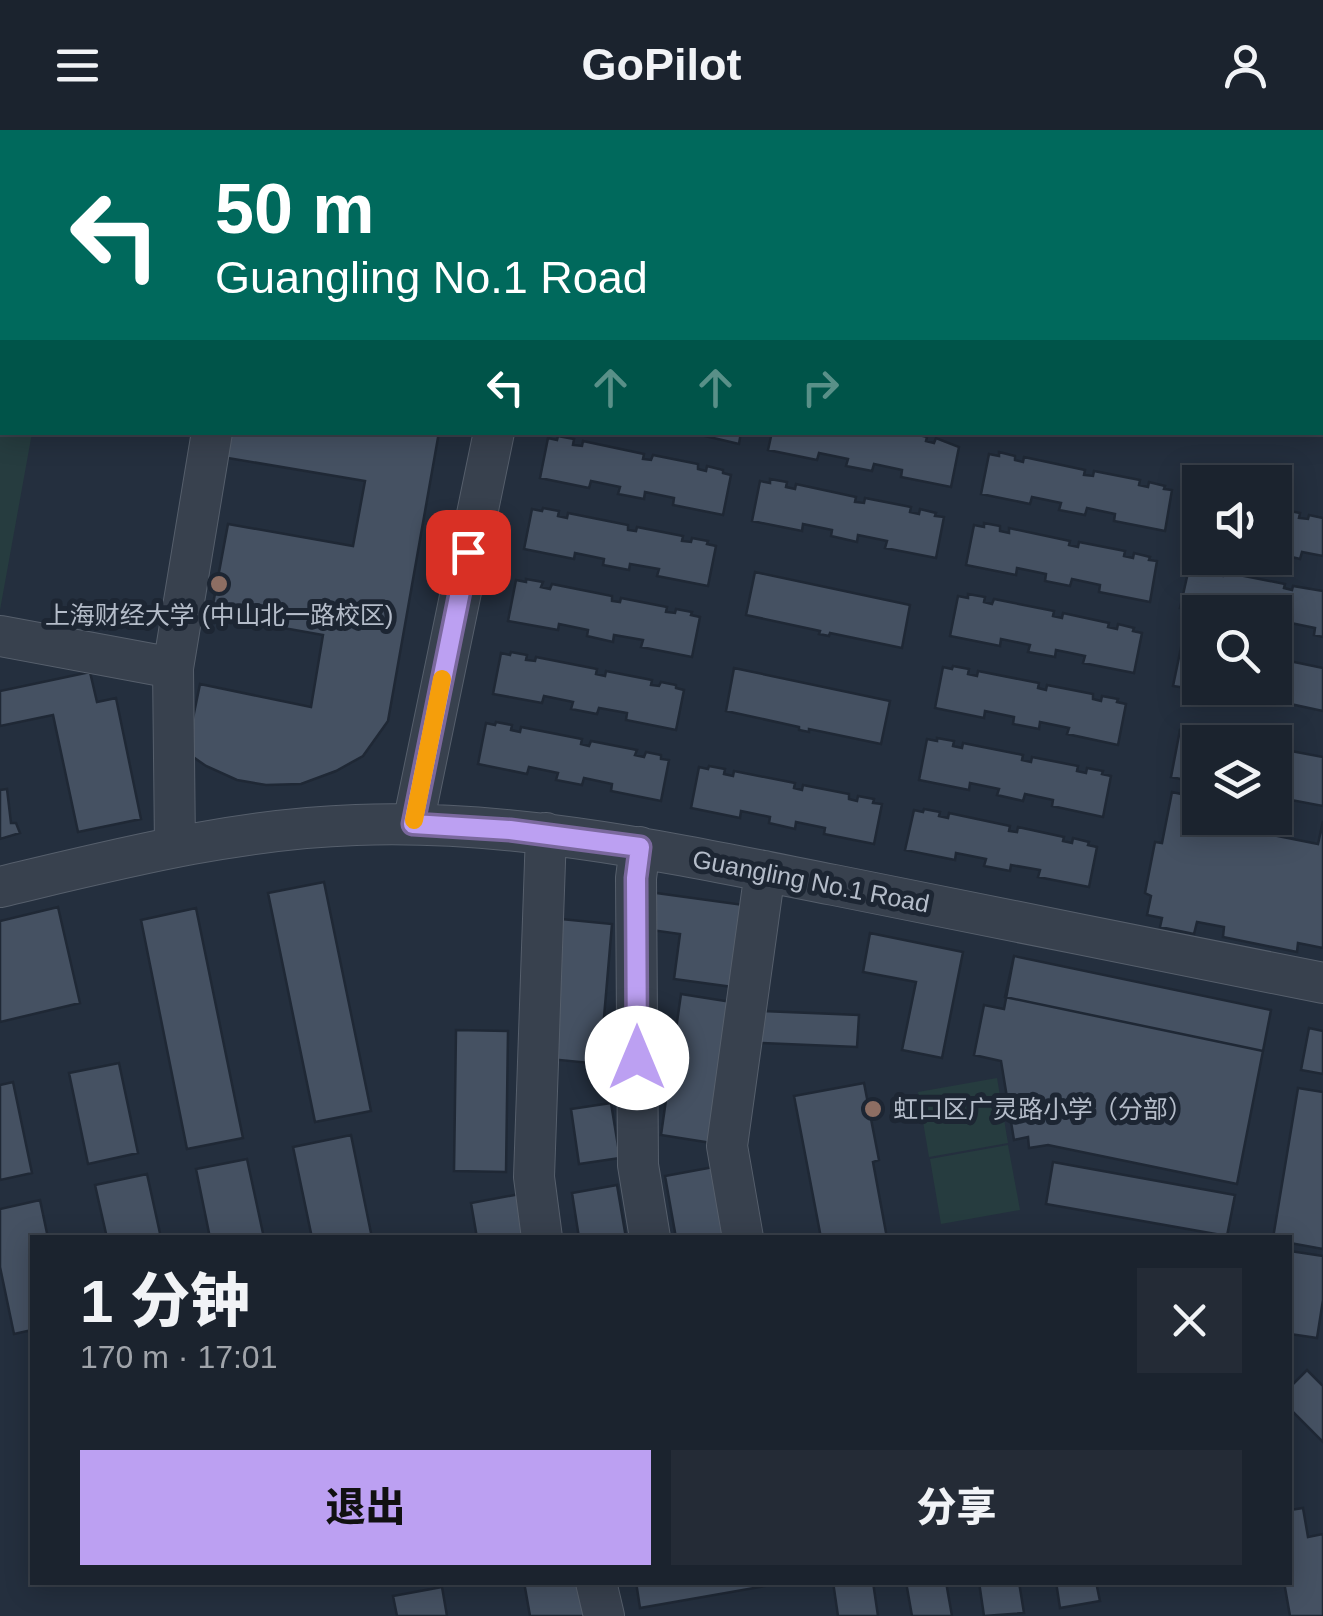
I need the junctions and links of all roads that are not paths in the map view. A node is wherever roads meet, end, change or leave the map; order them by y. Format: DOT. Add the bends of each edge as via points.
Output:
graph roads {
  1 [pos="211,435"];
  2 [pos="493,435"];
  3 [pos="0,636"];
  4 [pos="172,668"];
  5 [pos="413,824"];
  6 [pos="546,833"];
  7 [pos="175,846"];
  8 [pos="640,847"];
  9 [pos="765,872"];
  10 [pos="0,887"];
  11 [pos="1323,983"];
  12 [pos="542,1235"];
  13 [pos="650,1235"];
  14 [pos="742,1235"];
  15 [pos="597,1585"];
  16 [pos="604,1616"];
  1 -- 4 [label="street"];
  2 -- 5 [label="street"];
  3 -- 4 [label="street"];
  4 -- 7 [label="street"];
  5 -- 6 [label="street, Guangling No.1 Road"];
  5 -- 7 [label="street, Guangling No.1 Road" via="303,828"];
  6 -- 8 [label="street, Guangling No.1 Road"];
  6 -- 12 [label="street" via="534,1178"];
  7 -- 10 [label="street, Guangling No.1 Road"];
  8 -- 9 [label="street, Guangling No.1 Road"];
  8 -- 13 [label="street" via="638,1165"];
  9 -- 11 [label="street, Guangling No.1 Road"];
  9 -- 14 [label="street" via="727,1146"];
  15 -- 16 [label="street"];
}
